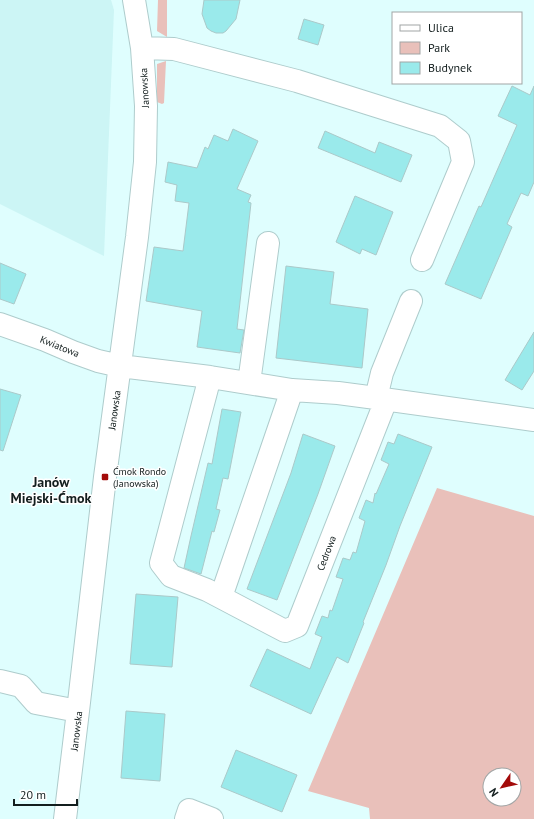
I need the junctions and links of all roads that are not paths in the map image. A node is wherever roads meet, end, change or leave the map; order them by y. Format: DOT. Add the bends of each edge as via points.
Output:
graph roads {
  1 [pos="140,6"];
  2 [pos="142,48"];
  3 [pos="268,243"];
  4 [pos="422,260"];
  5 [pos="411,301"];
  6 [pos="0,324"];
  7 [pos="120,366"];
  8 [pos="210,377"];
  9 [pos="249,383"];
  10 [pos="292,390"];
  11 [pos="381,399"];
  12 [pos="532,417"];
  13 [pos="221,597"];
  14 [pos="0,681"];
  15 [pos="78,711"];
  16 [pos="65,819"];
  17 [pos="186,819"];
  18 [pos="212,819"];
  1 -- 2 [label="street, Janowska"];
  2 -- 4 [label="street" via="174,49 282,77 440,126 459,141 463,162"];
  2 -- 7 [label="street, Janowska" via="146,106 145,162"];
  3 -- 9 [label="street"];
  5 -- 11 [label="street" via="382,372"];
  6 -- 7 [label="street, Kwiatowa" via="98,361"];
  7 -- 8 [label="street"];
  7 -- 15 [label="street, Janowska"];
  8 -- 9 [label="street"];
  8 -- 13 [label="street, Cedrowa" via="161,563 171,576"];
  9 -- 10 [label="street"];
  10 -- 11 [label="street"];
  10 -- 13 [label="street"];
  11 -- 12 [label="street"];
  11 -- 13 [label="street, Cedrowa" via="297,626 285,631"];
  14 -- 15 [label="street" via="21,686 36,703"];
  15 -- 16 [label="street, Janowska"];
  17 -- 18 [label="street" via="189,810"];
}
